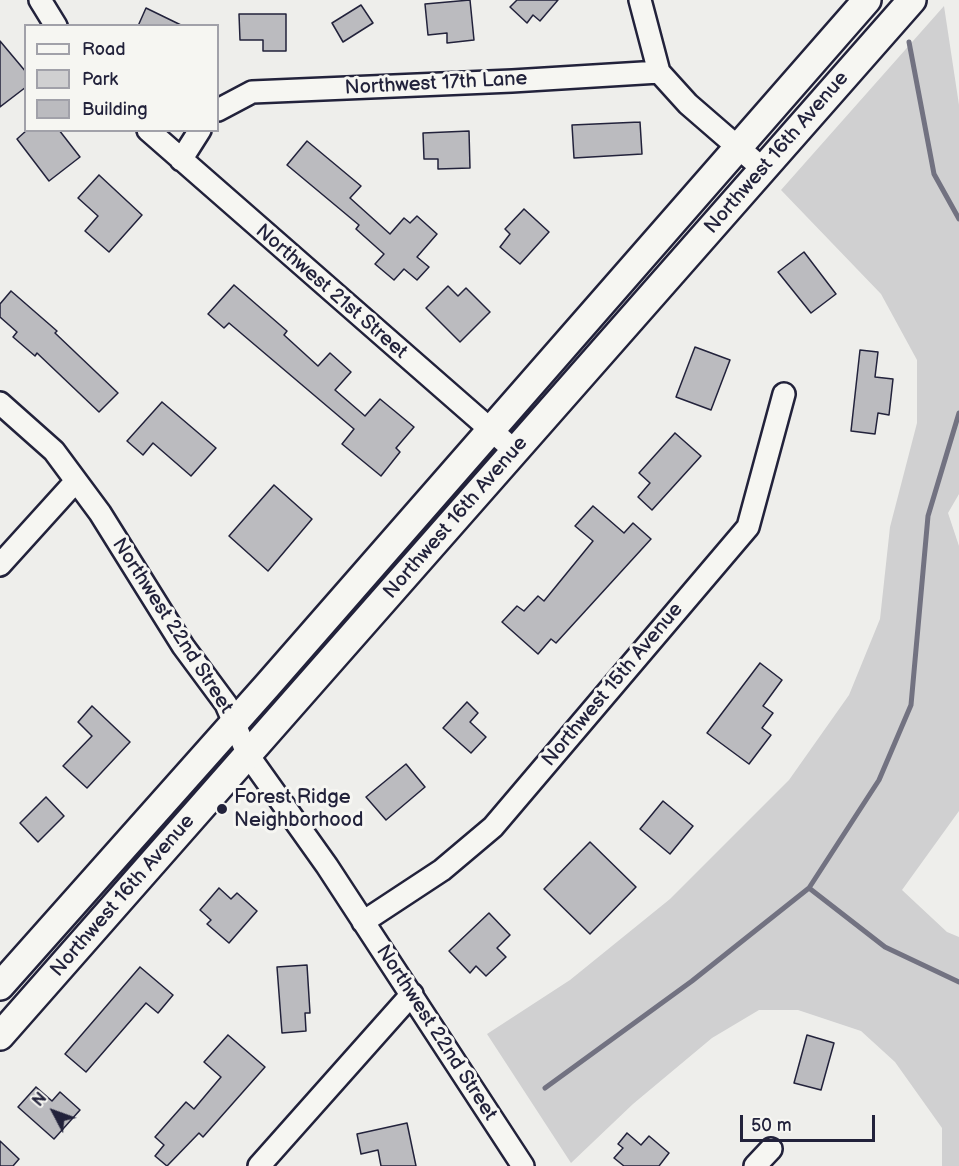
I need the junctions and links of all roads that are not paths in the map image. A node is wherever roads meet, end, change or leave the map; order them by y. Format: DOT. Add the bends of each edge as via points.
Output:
graph roads {
  1 [pos="40,0"];
  2 [pos="640,0"];
  3 [pos="867,0"];
  4 [pos="912,0"];
  5 [pos="55,24"];
  6 [pos="659,72"];
  7 [pos="219,109"];
  8 [pos="150,132"];
  9 [pos="199,132"];
  10 [pos="738,148"];
  11 [pos="180,160"];
  12 [pos="763,169"];
  13 [pos="784,393"];
  14 [pos="0,403"];
  15 [pos="490,431"];
  16 [pos="515,451"];
  17 [pos="76,481"];
  18 [pos="0,565"];
  19 [pos="234,723"];
  20 [pos="248,755"];
  21 [pos="363,922"];
  22 [pos="0,986"];
  23 [pos="412,994"];
  24 [pos="2,1029"];
  25 [pos="771,1149"];
  26 [pos="258,1166"];
  27 [pos="523,1166"];
  28 [pos="755,1166"];
  1 -- 5 [label="street"];
  2 -- 6 [label="street"];
  3 -- 10 [label="main road, Northwest 16th Avenue"];
  4 -- 12 [label="main road, Northwest 16th Avenue"];
  6 -- 7 [label="street, Northwest 17th Lane" via="252,92"];
  6 -- 10 [label="street"];
  8 -- 11 [label="street, Northwest 21st Street"];
  9 -- 11 [label="street"];
  10 -- 12 [label="street"];
  10 -- 15 [label="main road, Northwest 16th Avenue"];
  11 -- 15 [label="street, Northwest 21st Street"];
  12 -- 16 [label="main road, Northwest 16th Avenue"];
  13 -- 21 [label="street, Northwest 15th Avenue" via="748,527 493,827 442,870"];
  14 -- 17 [label="street, Northwest 22nd Street" via="54,451"];
  15 -- 16 [label="street, Northwest 21st Street"];
  15 -- 19 [label="main road, Northwest 16th Avenue"];
  16 -- 20 [label="main road, Northwest 16th Avenue"];
  17 -- 18 [label="street"];
  17 -- 19 [label="street, Northwest 22nd Street" via="183,646 226,704"];
  19 -- 20 [label="street, Northwest 22nd Street"];
  19 -- 22 [label="main road, Northwest 16th Avenue"];
  20 -- 21 [label="street, Northwest 22nd Street"];
  20 -- 24 [label="main road, Northwest 16th Avenue"];
  21 -- 23 [label="street, Northwest 22nd Street"];
  23 -- 26 [label="street"];
  23 -- 27 [label="street, Northwest 22nd Street"];
  25 -- 28 [label="street"];
}
